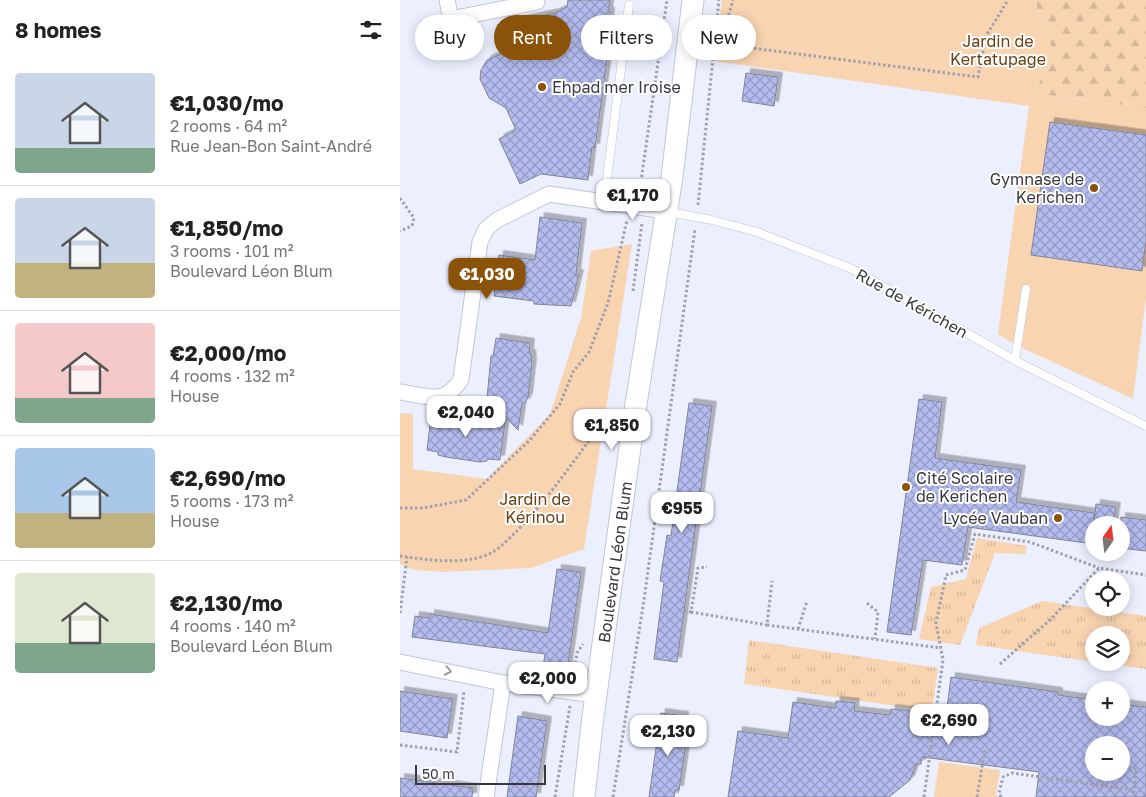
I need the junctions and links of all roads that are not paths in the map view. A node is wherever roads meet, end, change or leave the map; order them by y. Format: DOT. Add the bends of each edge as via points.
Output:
graph roads {
  1 [pos="447,0"];
  2 [pos="693,0"];
  3 [pos="537,2"];
  4 [pos="629,5"];
  5 [pos="604,202"];
  6 [pos="666,211"];
  7 [pos="1026,289"];
  8 [pos="1016,360"];
  9 [pos="400,392"];
  10 [pos="1146,426"];
  11 [pos="400,662"];
  12 [pos="503,683"];
  13 [pos="596,695"];
  14 [pos="486,797"];
  15 [pos="584,797"];
  1 -- 3 [label="street" via="451,19"];
  2 -- 6 [label="main road, Boulevard Léon Blum"];
  4 -- 5 [label="lane"];
  5 -- 6 [label="street"];
  5 -- 9 [label="street" via="549,194 497,220 486,229 480,242 461,379 454,391 441,398"];
  6 -- 8 [label="lane, Rue de Kérichen" via="756,232 852,269"];
  6 -- 13 [label="main road, Boulevard Léon Blum"];
  7 -- 8 [label="lane"];
  8 -- 10 [label="lane, Rue de Kérichen"];
  11 -- 12 [label="street, one-way"];
  12 -- 13 [label="street"];
  12 -- 14 [label="street"];
  13 -- 15 [label="main road, Boulevard Léon Blum"];
}
